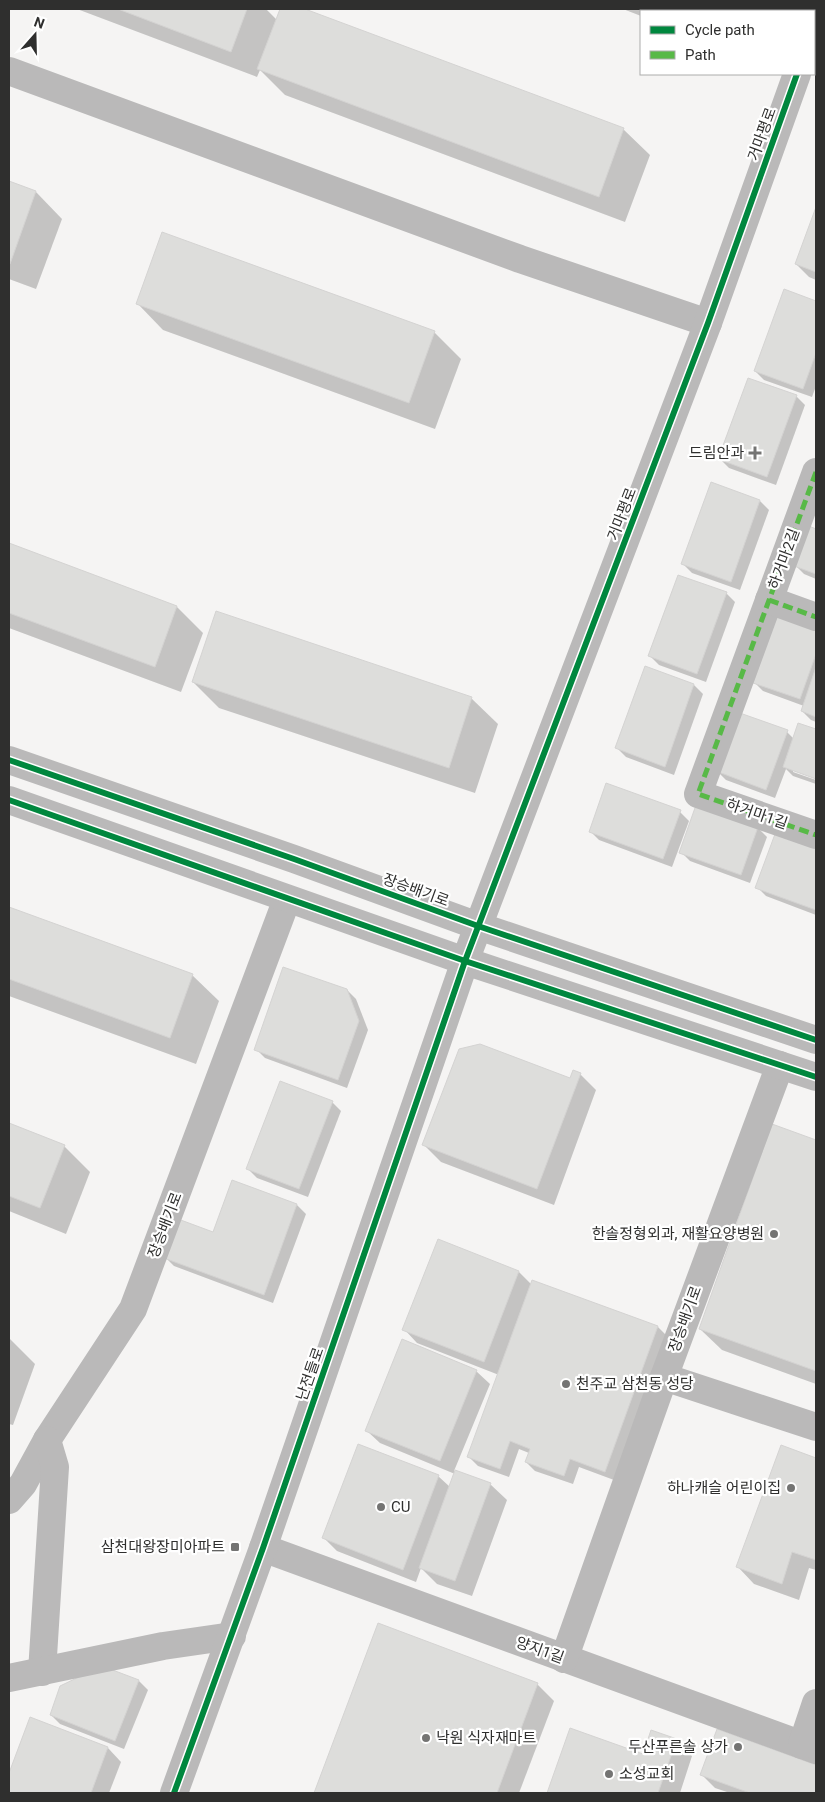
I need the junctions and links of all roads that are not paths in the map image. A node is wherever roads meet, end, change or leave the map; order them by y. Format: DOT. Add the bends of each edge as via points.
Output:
graph roads {
  1 [pos="9,72"];
  2 [pos="797,75"];
  3 [pos="708,323"];
  4 [pos="816,472"];
  5 [pos="769,600"];
  6 [pos="816,617"];
  7 [pos="9,760"];
  8 [pos="9,800"];
  9 [pos="816,835"];
  10 [pos="287,899"];
  11 [pos="478,926"];
  12 [pos="465,961"];
  13 [pos="816,1040"];
  14 [pos="780,1064"];
  15 [pos="816,1077"];
  16 [pos="664,1377"];
  17 [pos="816,1427"];
  18 [pos="47,1440"];
  19 [pos="9,1500"];
  20 [pos="264,1548"];
  21 [pos="232,1636"];
  22 [pos="564,1659"];
  23 [pos="42,1672"];
  24 [pos="9,1678"];
  25 [pos="816,1703"];
  26 [pos="809,1748"];
  27 [pos="174,1793"];
  1 -- 3 [label="street" via="520,259"];
  2 -- 3 [label="street, 거마평로"];
  3 -- 11 [label="street, 거마평로"];
  4 -- 5 [label="street, 하거마2길"];
  5 -- 6 [label="street, 하거마2길"];
  5 -- 9 [label="street, 하거마1길" via="698,794"];
  7 -- 11 [label="street, 장승배기로"];
  8 -- 10 [label="street"];
  10 -- 12 [label="street"];
  10 -- 18 [label="street, 장승배기로" via="133,1309"];
  11 -- 12 [label="street, 거마평로"];
  11 -- 13 [label="street, 장승배기로"];
  12 -- 14 [label="street"];
  12 -- 20 [label="street, 난전들로"];
  14 -- 15 [label="street"];
  14 -- 16 [label="street, 장승배기로"];
  16 -- 17 [label="street"];
  16 -- 22 [label="street, 장승배기로"];
  18 -- 19 [label="street, 장승배기로" via="23,1484"];
  18 -- 23 [label="street" via="55,1467"];
  20 -- 21 [label="street, 난전들로"];
  20 -- 22 [label="street, 양지1길"];
  21 -- 23 [label="street" via="163,1646"];
  21 -- 27 [label="street, 난전들로"];
  22 -- 26 [label="street, 양지1길"];
  23 -- 24 [label="street"];
  25 -- 26 [label="street"];
}
